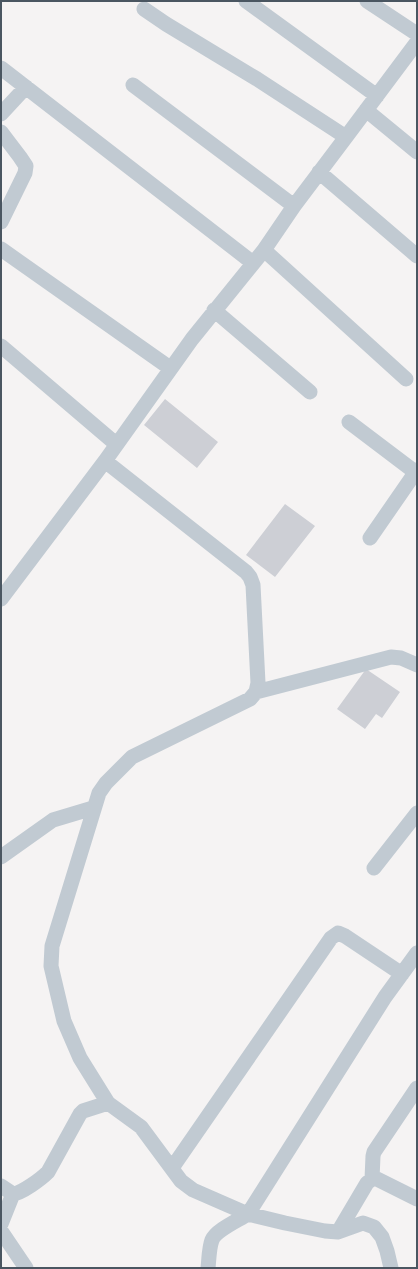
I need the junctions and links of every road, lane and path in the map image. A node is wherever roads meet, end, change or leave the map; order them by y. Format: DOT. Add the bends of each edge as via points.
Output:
graph roads {
  1 [pos="246,1"];
  2 [pos="367,1"];
  3 [pos="144,9"];
  4 [pos="417,34"];
  5 [pos="417,42"];
  6 [pos="1,68"];
  7 [pos="132,85"];
  8 [pos="26,87"];
  9 [pos="377,96"];
  10 [pos="366,110"];
  11 [pos="1,114"];
  12 [pos="1,132"];
  13 [pos="346,137"];
  14 [pos="417,152"];
  15 [pos="319,172"];
  16 [pos="294,206"];
  17 [pos="1,222"];
  18 [pos="1,249"];
  19 [pos="264,250"];
  20 [pos="417,256"];
  21 [pos="253,263"];
  22 [pos="214,310"];
  23 [pos="1,346"];
  24 [pos="170,368"];
  25 [pos="406,379"];
  26 [pos="310,392"];
  27 [pos="349,422"];
  28 [pos="116,444"];
  29 [pos="105,461"];
  30 [pos="416,471"];
  31 [pos="370,538"];
  32 [pos="1,599"];
  33 [pos="417,665"];
  34 [pos="256,692"];
  35 [pos="94,808"];
  36 [pos="417,812"];
  37 [pos="1,857"];
  38 [pos="374,868"];
  39 [pos="417,953"];
  40 [pos="402,974"];
  41 [pos="417,1088"];
  42 [pos="108,1103"];
  43 [pos="172,1168"];
  44 [pos="372,1179"];
  45 [pos="7,1190"];
  46 [pos="417,1199"];
  47 [pos="248,1214"];
  48 [pos="1,1224"];
  49 [pos="1,1231"];
  50 [pos="338,1232"];
  51 [pos="26,1268"];
  52 [pos="208,1268"];
  53 [pos="391,1268"];
  1 -- 9 [label="street"];
  2 -- 4 [label="street"];
  3 -- 13 [label="street"];
  5 -- 9 [label="street"];
  6 -- 8 [label="street"];
  7 -- 16 [label="street"];
  8 -- 11 [label="street"];
  8 -- 21 [label="street"];
  9 -- 10 [label="street"];
  10 -- 13 [label="street"];
  10 -- 14 [label="street"];
  12 -- 17 [label="street" via="26,166"];
  13 -- 15 [label="street"];
  15 -- 16 [label="street"];
  15 -- 20 [label="street"];
  16 -- 19 [label="street"];
  18 -- 24 [label="street"];
  19 -- 21 [label="street"];
  19 -- 25 [label="street"];
  21 -- 22 [label="street"];
  22 -- 24 [label="street"];
  22 -- 26 [label="street"];
  23 -- 28 [label="street"];
  24 -- 28 [label="street"];
  27 -- 30 [label="street"];
  28 -- 29 [label="street"];
  29 -- 32 [label="street"];
  29 -- 34 [label="street" via="250,577 253,585 258,684"];
  30 -- 31 [label="street"];
  33 -- 34 [label="street" via="391,657"];
  34 -- 35 [label="street" via="250,699 132,757 99,793"];
  35 -- 37 [label="street" via="53,820"];
  35 -- 42 [label="street" via="52,946 51,966 64,1021 80,1058"];
  36 -- 38 [label="street"];
  39 -- 40 [label="street"];
  40 -- 43 [label="street" via="344,936 338,933 331,938"];
  40 -- 47 [label="street" via="381,1003"];
  41 -- 44 [label="street" via="374,1152"];
  42 -- 43 [label="street" via="140,1126"];
  42 -- 45 [label="street" via="80,1114 44,1176 19,1192"];
  43 -- 47 [label="street" via="181,1181 193,1190"];
  44 -- 46 [label="street" via="377,1179"];
  44 -- 50 [label="street" via="367,1183"];
  45 -- 48 [label="street"];
  47 -- 50 [label="street" via="307,1228"];
  47 -- 52 [label="street" via="214,1236 211,1241"];
  49 -- 51 [label="street"];
  50 -- 53 [label="street" via="363,1223 374,1227 388,1251"];
}
